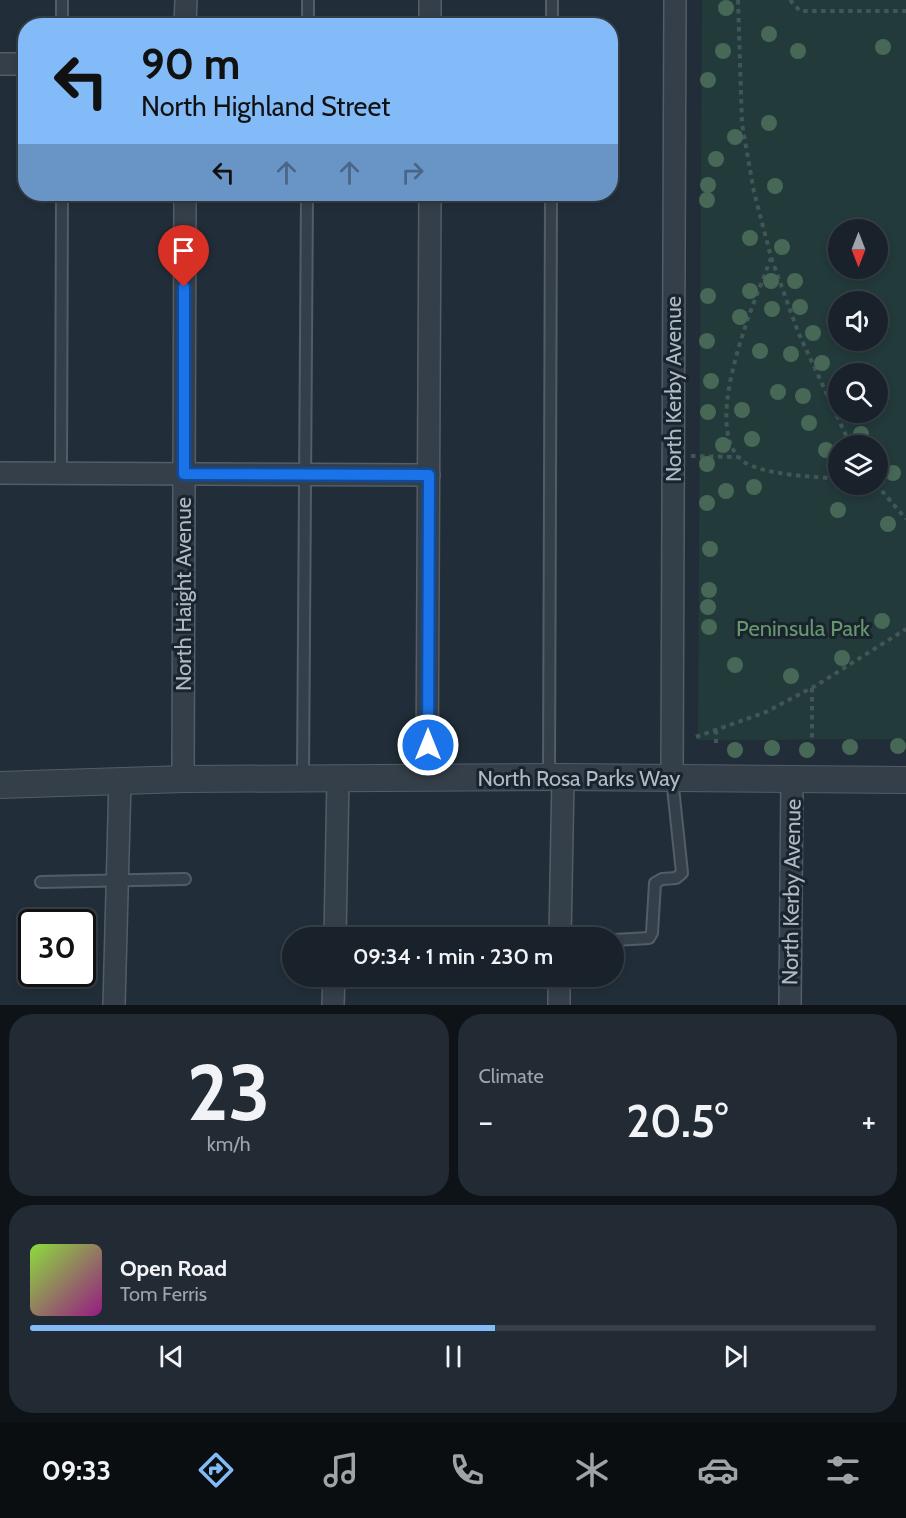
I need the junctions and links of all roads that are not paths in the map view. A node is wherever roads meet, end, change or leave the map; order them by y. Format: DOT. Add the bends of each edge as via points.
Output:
graph roads {
  1 [pos="62,0"];
  2 [pos="186,0"];
  3 [pos="308,0"];
  4 [pos="430,0"];
  5 [pos="552,0"];
  6 [pos="675,0"];
  7 [pos="62,18"];
  8 [pos="186,18"];
  9 [pos="308,18"];
  10 [pos="430,18"];
  11 [pos="552,18"];
  12 [pos="0,64"];
  13 [pos="18,64"];
  14 [pos="62,201"];
  15 [pos="185,201"];
  16 [pos="307,201"];
  17 [pos="430,201"];
  18 [pos="551,201"];
  19 [pos="0,473"];
  20 [pos="61,474"];
  21 [pos="184,474"];
  22 [pos="306,474"];
  23 [pos="429,475"];
  24 [pos="556,777"];
  25 [pos="338,778"];
  26 [pos="427,778"];
  27 [pos="672,778"];
  28 [pos="183,779"];
  29 [pos="303,779"];
  30 [pos="792,779"];
  31 [pos="120,780"];
  32 [pos="906,780"];
  33 [pos="0,784"];
  34 [pos="118,879"];
  35 [pos="185,879"];
  36 [pos="41,882"];
  37 [pos="334,927"];
  38 [pos="560,927"];
  39 [pos="624,939"];
  40 [pos="334,987"];
  41 [pos="559,987"];
  42 [pos="114,1005"];
  43 [pos="333,1005"];
  44 [pos="559,1005"];
  45 [pos="790,1005"];
  1 -- 7 [label="lane"];
  2 -- 8 [label="street"];
  3 -- 9 [label="lane"];
  4 -- 10 [label="street"];
  5 -- 11 [label="lane"];
  6 -- 27 [label="street, North Kerby Avenue"];
  12 -- 13 [label="street"];
  14 -- 20 [label="lane"];
  15 -- 21 [label="street, North Haight Avenue"];
  16 -- 22 [label="lane"];
  17 -- 23 [label="street"];
  18 -- 24 [label="lane"];
  19 -- 20 [label="street"];
  20 -- 21 [label="street"];
  21 -- 22 [label="street"];
  21 -- 28 [label="street, North Haight Avenue"];
  22 -- 23 [label="street"];
  22 -- 29 [label="lane"];
  23 -- 26 [label="street"];
  24 -- 26 [label="street, North Rosa Parks Way"];
  24 -- 27 [label="street, North Rosa Parks Way"];
  24 -- 38 [label="street"];
  25 -- 26 [label="street, North Rosa Parks Way"];
  25 -- 29 [label="street, North Rosa Parks Way"];
  25 -- 37 [label="street"];
  27 -- 30 [label="street, North Rosa Parks Way"];
  27 -- 39 [label="lane" via="682,873 656,883 649,938"];
  28 -- 29 [label="street, North Rosa Parks Way"];
  28 -- 31 [label="street, North Rosa Parks Way"];
  30 -- 32 [label="street, North Rosa Parks Way"];
  30 -- 45 [label="street, North Kerby Avenue"];
  31 -- 33 [label="street, North Rosa Parks Way"];
  31 -- 34 [label="street"];
  34 -- 35 [label="lane"];
  34 -- 36 [label="lane"];
  34 -- 42 [label="street"];
  40 -- 43 [label="street"];
  41 -- 44 [label="street"];
}
